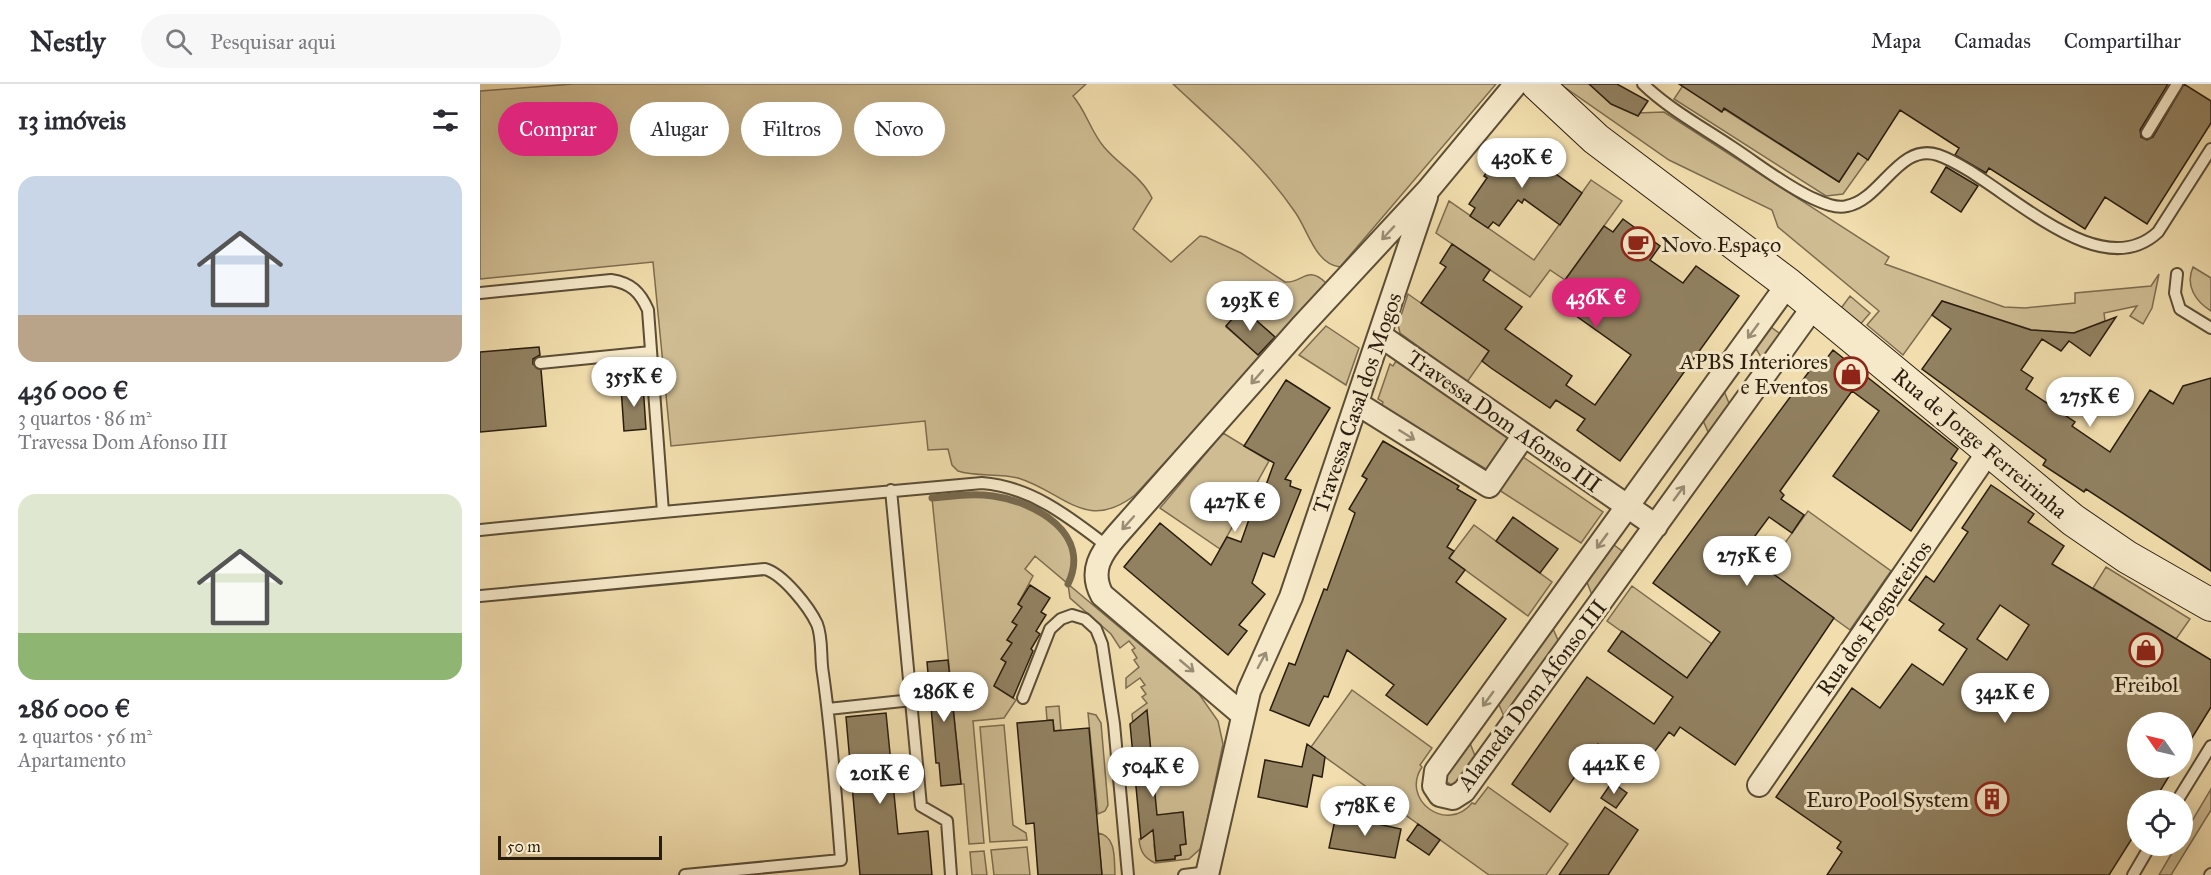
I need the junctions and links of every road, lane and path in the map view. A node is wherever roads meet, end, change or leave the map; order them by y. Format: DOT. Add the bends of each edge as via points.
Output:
graph roads {
  1 [pos="1516,84"];
  2 [pos="1537,84"];
  3 [pos="1643,84"];
  4 [pos="2177,84"];
  5 [pos="2147,133"];
  6 [pos="2211,148"];
  7 [pos="1428,190"];
  8 [pos="2177,274"];
  9 [pos="1788,284"];
  10 [pos="480,293"];
  11 [pos="1814,306"];
  12 [pos="2211,327"];
  13 [pos="1381,336"];
  14 [pos="651,352"];
  15 [pos="540,363"];
  16 [pos="1358,404"];
  17 [pos="1524,435"];
  18 [pos="1989,451"];
  19 [pos="891,490"];
  20 [pos="1628,506"];
  21 [pos="663,512"];
  22 [pos="1656,526"];
  23 [pos="480,530"];
  24 [pos="1107,546"];
  25 [pos="480,596"];
  26 [pos="2211,605"];
  27 [pos="1023,698"];
  28 [pos="912,700"];
  29 [pos="828,709"];
  30 [pos="1243,715"];
  31 [pos="2211,746"];
  32 [pos="1759,785"];
  33 [pos="2185,790"];
  34 [pos="2144,856"];
  35 [pos="803,869"];
  36 [pos="1208,874"];
  37 [pos="686,875"];
  38 [pos="951,875"];
  39 [pos="1128,875"];
  40 [pos="1184,875"];
  41 [pos="2133,875"];
  1 -- 7 [label="street"];
  2 -- 9 [label="street, Rua de Jorge Ferreirinha" via="1596,139"];
  3 -- 6 [label="lane" via="1668,105 1800,192 1828,205 1844,207 1858,203 1910,157 1931,153 2078,239 2118,249 2148,242 2158,232"];
  4 -- 5 [label="lane"];
  7 -- 13 [label="street, Travessa Casal dos Mogos"];
  7 -- 24 [label="street, one-way"];
  8 -- 12 [label="lane" via="2175,293 2180,309"];
  9 -- 11 [label="street, Rua de Jorge Ferreirinha"];
  9 -- 20 [label="street, Alameda Dom Afonso III, one-way"];
  10 -- 14 [label="lane" via="611,280 625,282 636,290 648,310"];
  11 -- 18 [label="street, Rua de Jorge Ferreirinha"];
  22 -- 11 [label="street, Alameda Dom Afonso III, one-way"];
  13 -- 16 [label="street, Travessa Casal dos Mogos"];
  13 -- 17 [label="street, Travessa Dom Afonso III"];
  14 -- 15 [label="lane"];
  14 -- 21 [label="lane"];
  16 -- 17 [label="street, one-way" via="1489,486"];
  30 -- 16 [label="street, Travessa Casal dos Mogos, one-way" via="1255,676 1291,597"];
  17 -- 20 [label="street, Travessa Dom Afonso III"];
  18 -- 26 [label="street, Rua de Jorge Ferreirinha" via="2073,520 2127,557"];
  18 -- 32 [label="street, Rua dos Fogueteiros"];
  19 -- 21 [label="lane"];
  19 -- 24 [label="lane" via="962,483 1009,487 1054,507"];
  19 -- 28 [label="lane"];
  20 -- 22 [label="street"];
  20 -- 22 [label="street, Alameda Dom Afonso III, one-way" via="1436,771 1434,786 1440,795 1453,798 1464,791"];
  21 -- 23 [label="lane"];
  24 -- 30 [label="street, one-way" via="1095,572 1095,583 1102,595"];
  25 -- 29 [label="lane" via="756,569 773,571 817,625"];
  27 -- 39 [label="lane" via="1050,629 1072,615 1085,619 1102,644"];
  28 -- 29 [label="lane"];
  28 -- 38 [label="lane" via="921,806 946,821"];
  29 -- 35 [label="lane" via="841,860"];
  30 -- 36 [label="street, Travessa Casal dos Mogos"];
  31 -- 33 [label="lane"];
  34 -- 41 [label="lane"];
  35 -- 37 [label="lane"];
  36 -- 40 [label="lane"];
}
